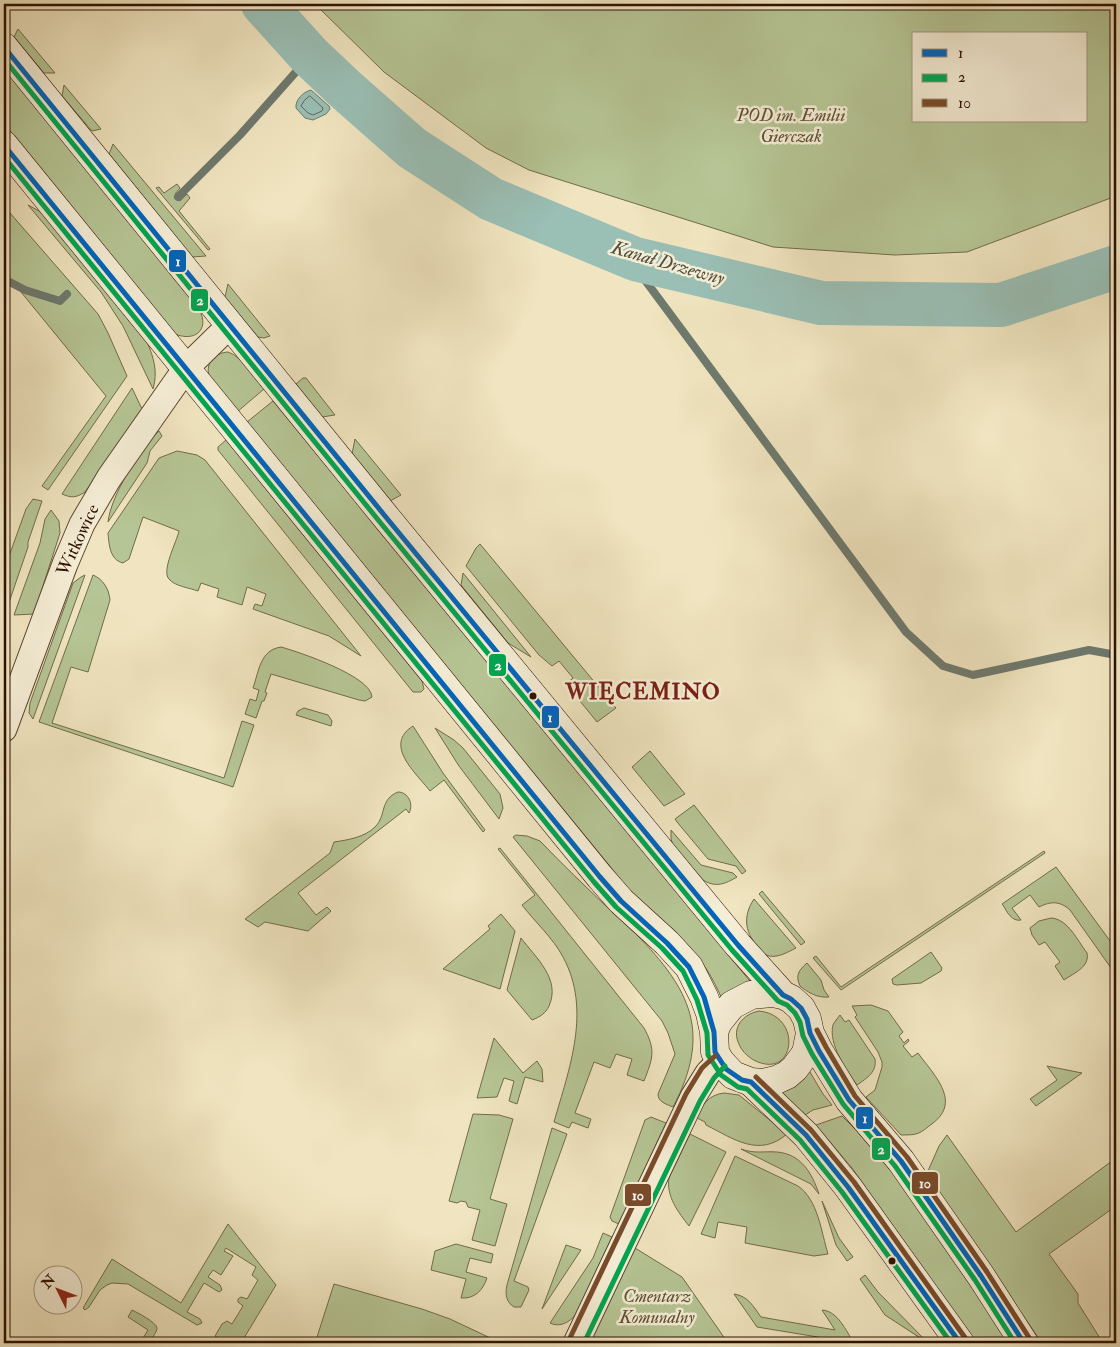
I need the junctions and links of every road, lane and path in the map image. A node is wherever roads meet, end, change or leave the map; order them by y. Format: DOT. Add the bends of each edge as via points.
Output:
graph roads {
  1 [pos="4,47"];
  2 [pos="4,145"];
  3 [pos="230,325"];
  4 [pos="186,368"];
  5 [pos="4,729"];
  6 [pos="783,995"];
  7 [pos="714,1032"];
  8 [pos="810,1033"];
  9 [pos="720,1061"];
  10 [pos="751,1082"];
  11 [pos="576,1343"];
  12 [pos="960,1343"];
  13 [pos="1024,1343"];
  1 -- 3 [label="street"];
  2 -- 4 [label="street"];
  3 -- 4 [label="street, Witkowice"];
  3 -- 6 [label="street" via="738,946"];
  4 -- 5 [label="street, Witkowice" via="109,478 82,524"];
  4 -- 7 [label="street" via="620,901 667,942 689,967 704,997"];
  6 -- 7 [label="street" via="762,993 741,999 724,1013"];
  6 -- 8 [label="street" via="801,1008"];
  7 -- 9 [label="street" via="714,1047"];
  8 -- 10 [label="street" via="806,1053 795,1068 776,1080"];
  8 -- 13 [label="street" via="849,1100 901,1160"];
  9 -- 10 [label="street" via="733,1075"];
  9 -- 11 [label="street" via="693,1097"];
  10 -- 12 [label="street" via="806,1135 848,1186"];
}
